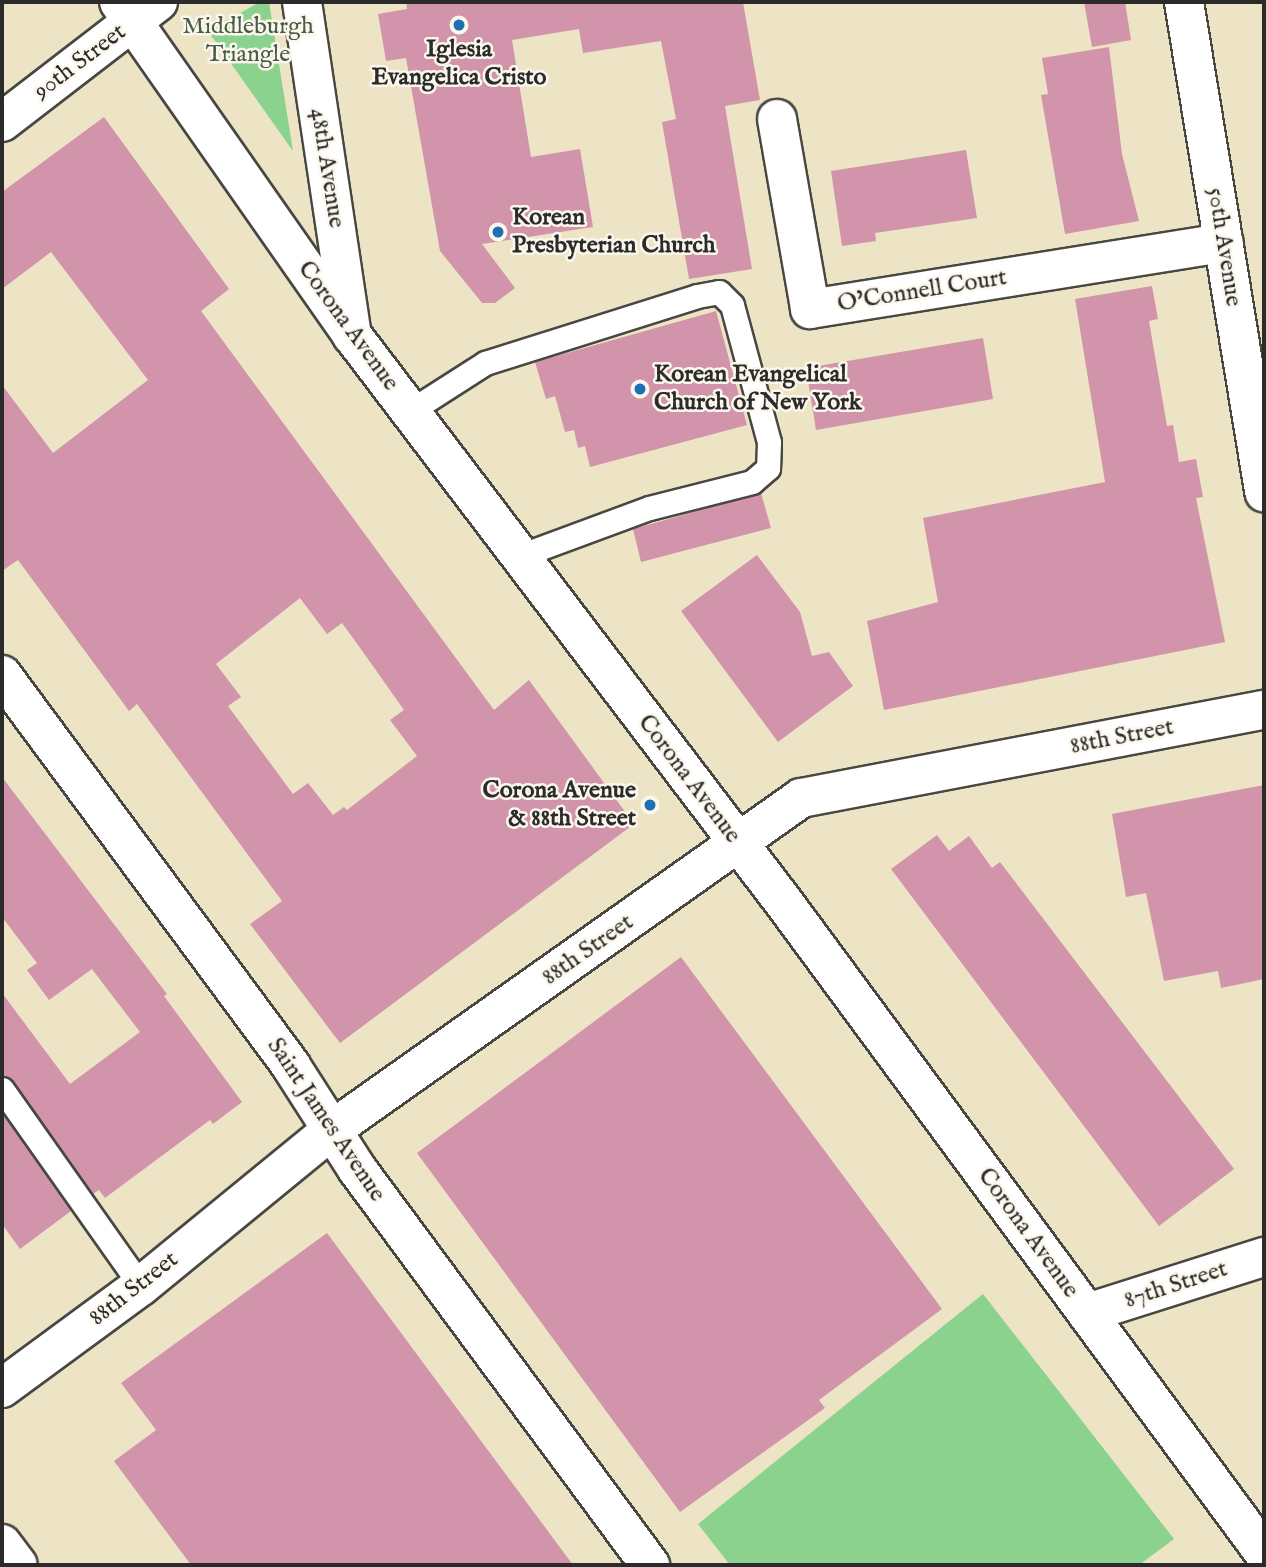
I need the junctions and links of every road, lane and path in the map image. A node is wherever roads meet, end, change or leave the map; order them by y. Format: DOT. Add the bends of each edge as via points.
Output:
graph roads {
  1 [pos="302,2"];
  2 [pos="1184,2"];
  3 [pos="137,8"];
  4 [pos="778,119"];
  5 [pos="2,122"];
  6 [pos="1224,243"];
  7 [pos="352,335"];
  8 [pos="410,411"];
  9 [pos="1264,493"];
  10 [pos="519,555"];
  11 [pos="2,675"];
  12 [pos="1264,710"];
  13 [pos="736,842"];
  14 [pos="2,1088"];
  15 [pos="332,1129"];
  16 [pos="1264,1256"];
  17 [pos="141,1286"];
  18 [pos="1087,1313"];
  19 [pos="2,1388"];
  20 [pos="2,1544"];
  21 [pos="1264,1553"];
  22 [pos="18,1565"];
  23 [pos="650,1565"];
  1 -- 7 [label="street, 48th Avenue"];
  2 -- 6 [label="street, 50th Avenue"];
  3 -- 5 [label="street, 90th Street"];
  3 -- 7 [label="street, Corona Avenue"];
  4 -- 6 [label="street, O'Connell Court" via="810,309"];
  6 -- 9 [label="street, 50th Avenue"];
  7 -- 8 [label="street, Corona Avenue"];
  8 -- 10 [label="street, Corona Avenue"];
  8 -- 10 [label="lane" via="485,363 719,292 733,305 769,442 768,468 752,482 649,508"];
  10 -- 13 [label="street, Corona Avenue"];
  11 -- 15 [label="street, Saint James Avenue" via="291,1066"];
  12 -- 13 [label="street, 88th Street" via="802,798"];
  13 -- 15 [label="street, 88th Street"];
  13 -- 18 [label="street, Corona Avenue"];
  14 -- 17 [label="lane"];
  15 -- 17 [label="street, 88th Street"];
  15 -- 23 [label="street, Saint James Avenue"];
  16 -- 18 [label="street, 87th Street"];
  17 -- 19 [label="street, 88th Street"];
  18 -- 21 [label="street, Corona Avenue"];
  20 -- 22 [label="street"];
}
